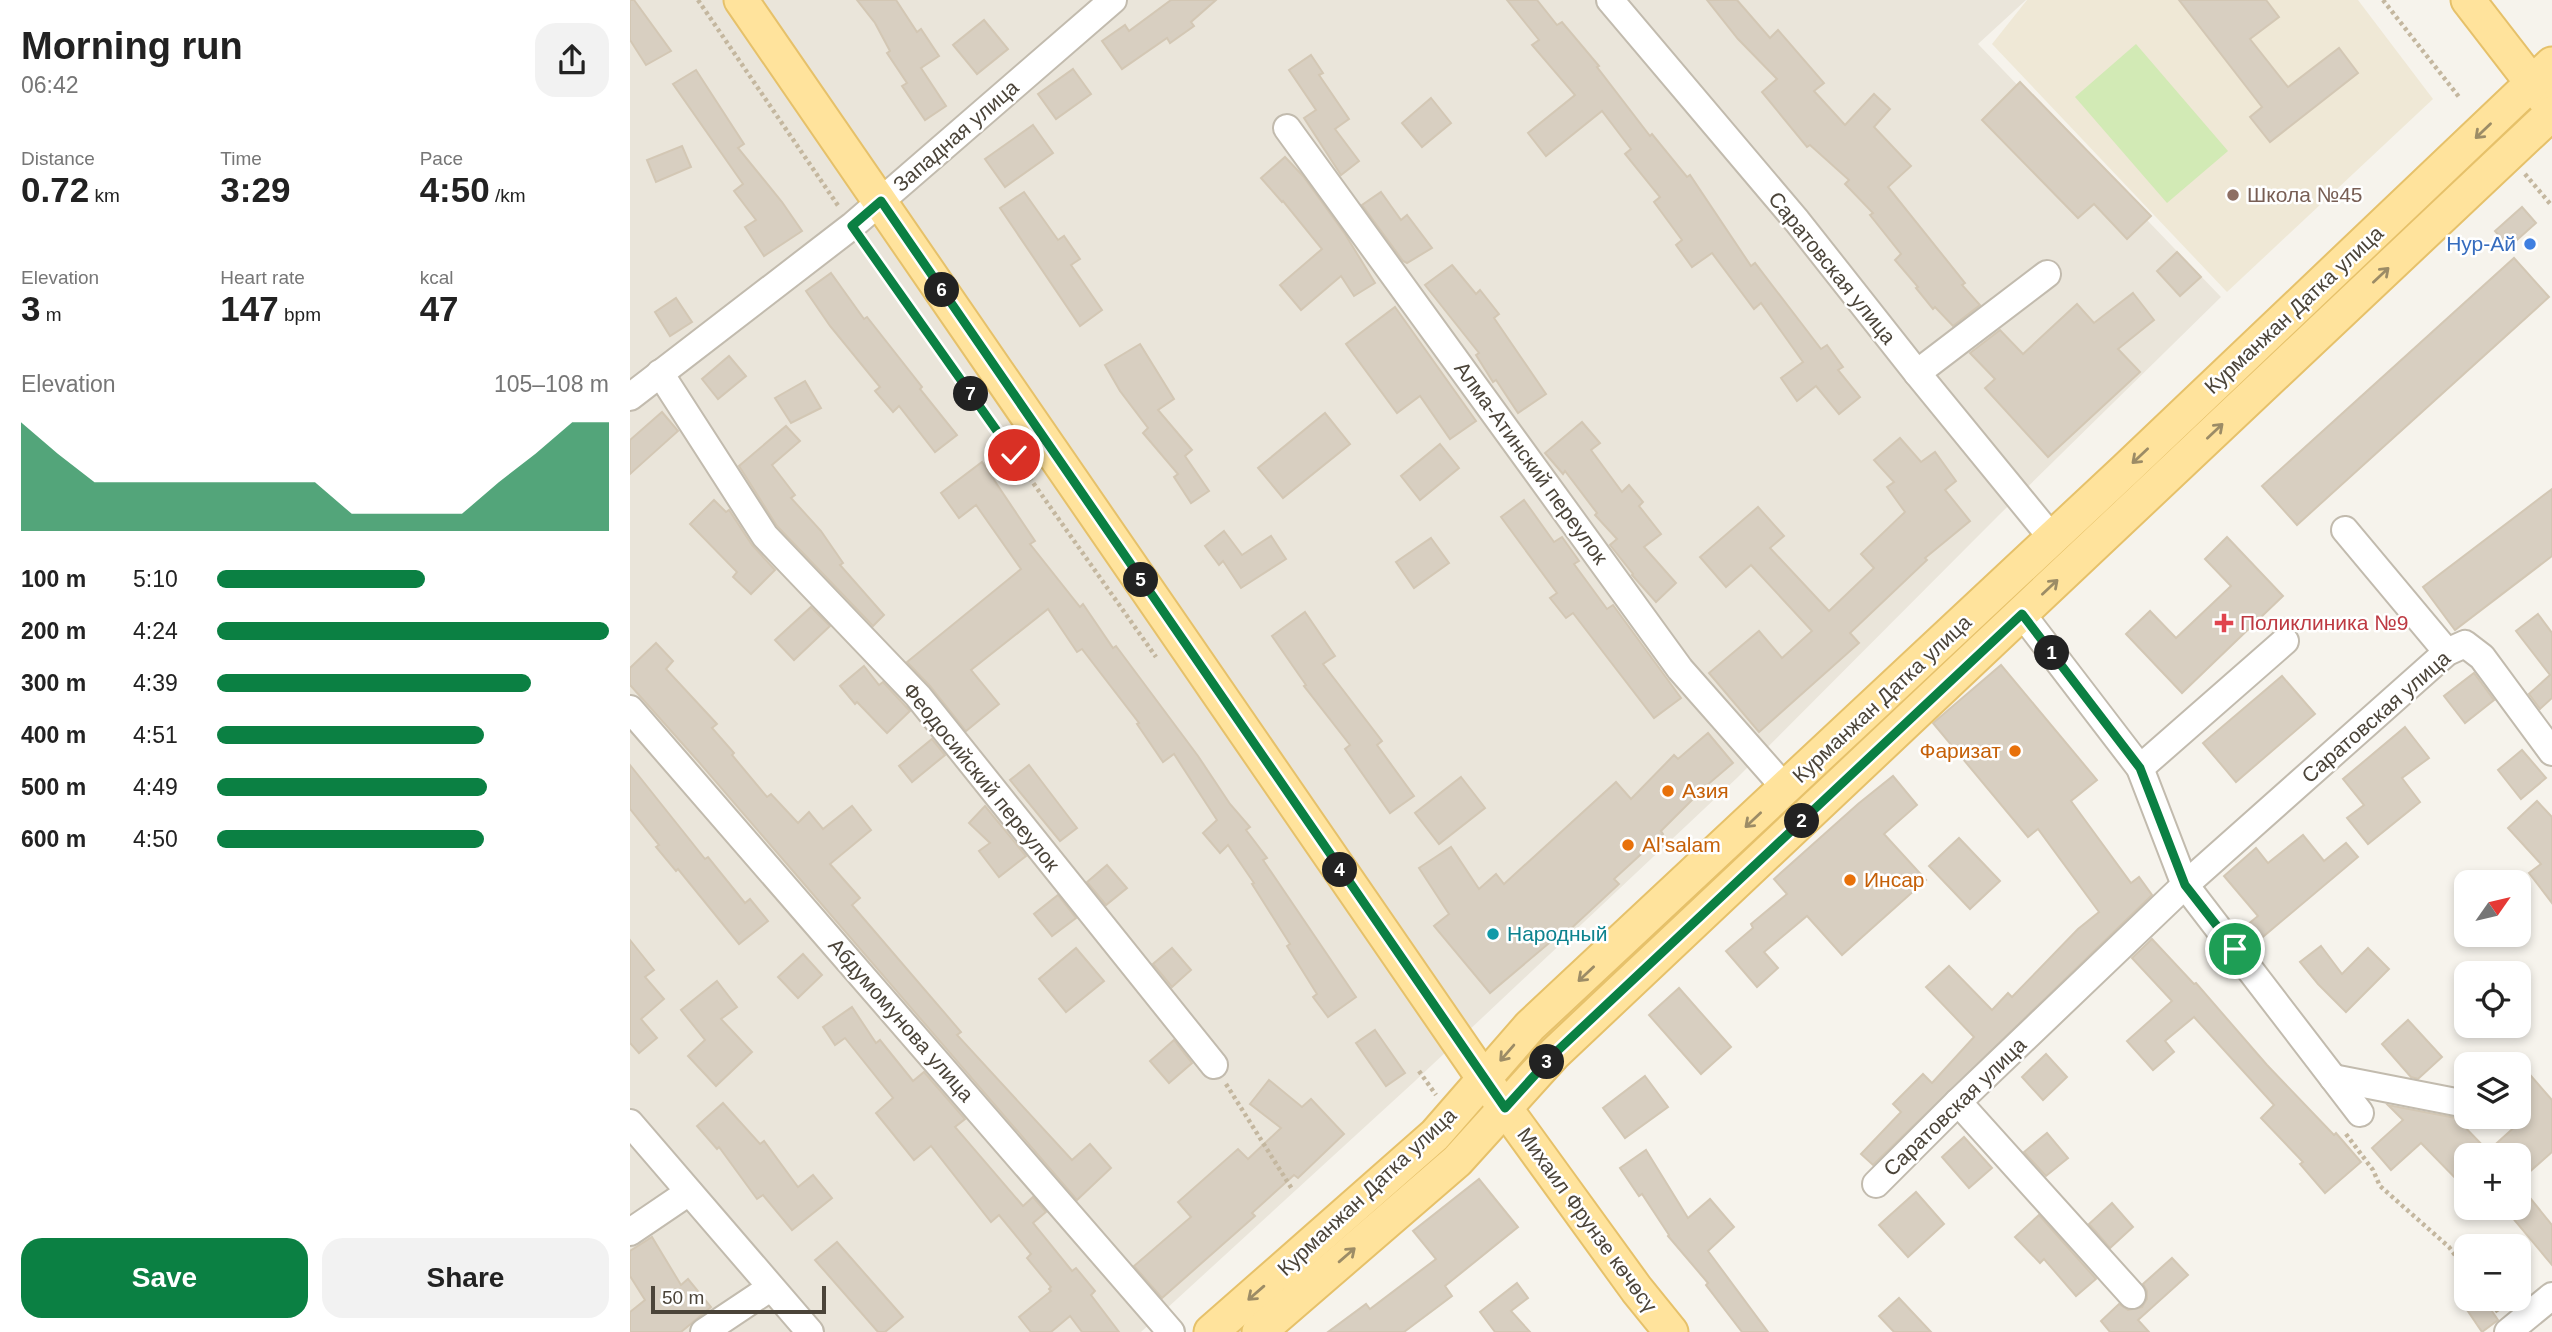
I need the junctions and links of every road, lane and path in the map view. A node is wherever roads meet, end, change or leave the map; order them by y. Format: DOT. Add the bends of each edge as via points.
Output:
graph roads {
  1 [pos="698,0"];
  2 [pos="741,0"];
  3 [pos="1113,0"];
  4 [pos="1610,0"];
  5 [pos="2383,0"];
  6 [pos="2468,0"];
  7 [pos="2542,74"];
  8 [pos="2459,97"];
  9 [pos="2552,111"];
  10 [pos="1287,128"];
  11 [pos="2523,171"];
  12 [pos="881,201"];
  13 [pos="2552,206"];
  14 [pos="852,226"];
  15 [pos="2047,274"];
  16 [pos="660,373"];
  17 [pos="1917,373"];
  18 [pos="630,397"];
  19 [pos="2346,530"];
  20 [pos="2052,538"];
  21 [pos="2022,614"];
  22 [pos="2285,641"];
  23 [pos="2447,652"];
  24 [pos="1160,662"];
  25 [pos="630,709"];
  26 [pos="2552,752"];
  27 [pos="2140,768"];
  28 [pos="1786,789"];
  29 [pos="2185,885"];
  30 [pos="1214,1065"];
  31 [pos="1419,1071"];
  32 [pos="2333,1078"];
  33 [pos="1484,1079"];
  34 [pos="1437,1096"];
  35 [pos="1958,1102"];
  36 [pos="2454,1102"];
  37 [pos="1505,1108"];
  38 [pos="2360,1113"];
  39 [pos="630,1123"];
  40 [pos="1876,1184"];
  41 [pos="1292,1189"];
  42 [pos="688,1192"];
  43 [pos="630,1232"];
  44 [pos="2454,1254"];
  45 [pos="770,1288"];
  46 [pos="2132,1296"];
  47 [pos="2552,1296"];
  48 [pos="704,1332"];
  49 [pos="810,1332"];
  50 [pos="1171,1332"];
  51 [pos="1211,1332"];
  52 [pos="1259,1332"];
  53 [pos="1671,1332"];
  54 [pos="2508,1332"];
  1 -- 14 [label="path"];
  2 -- 12 [label="main road, Михаил Фрунзе көчөсү"];
  3 -- 12 [label="street, Западная улица"];
  4 -- 17 [label="street, Саратовская улица" via="1797,221"];
  5 -- 8 [label="path"];
  6 -- 7 [label="main road"];
  7 -- 9 [label="main road"];
  7 -- 20 [label="main road, Курманжан Датка улица, one-way"];
  21 -- 9 [label="main road, Курманжан Датка улица, one-way"];
  10 -- 28 [label="street, Алма-Атинский переулок" via="1680,669"];
  11 -- 13 [label="path"];
  12 -- 14 [label="street, Западная улица"];
  12 -- 33 [label="main road, Михаил Фрунзе көчөсү"];
  14 -- 16 [label="street, Западная улица"];
  14 -- 24 [label="path"];
  15 -- 17 [label="street"];
  16 -- 18 [label="street, Западная улица"];
  16 -- 30 [label="street, Феодосийский переулок" via="765,536 918,696"];
  17 -- 20 [label="street, Саратовская улица"];
  19 -- 23 [label="street"];
  20 -- 28 [label="main road, Курманжан Датка улица"];
  21 -- 27 [label="street"];
  21 -- 37 [label="main road, Курманжан Датка улица" via="1554,1054"];
  22 -- 27 [label="street"];
  23 -- 26 [label="street, Саратовская улица" via="2465,644 2482,657"];
  23 -- 29 [label="street, Саратовская улица"];
  25 -- 50 [label="street, Абдумомунова улица"];
  27 -- 29 [label="street"];
  28 -- 33 [label="main road, Курманжан Датка улица, one-way" via="1530,1026"];
  29 -- 32 [label="street"];
  29 -- 35 [label="street, Саратовская улица"];
  30 -- 41 [label="path"];
  31 -- 34 [label="path"];
  32 -- 36 [label="street"];
  32 -- 38 [label="street"];
  33 -- 37 [label="main road, Михаил Фрунзе көчөсү"];
  33 -- 51 [label="main road, Курманжан Датка улица, one-way" via="1435,1135"];
  35 -- 40 [label="street, Саратовская улица"];
  35 -- 46 [label="street"];
  52 -- 37 [label="main road, Курманжан Датка улица, one-way" via="1457,1161"];
  37 -- 53 [label="main road, Михаил Фрунзе көчөсү"];
  38 -- 44 [label="path" via="2345,1135 2380,1186"];
  39 -- 42 [label="street"];
  42 -- 43 [label="street"];
  42 -- 45 [label="street"];
  45 -- 48 [label="street"];
  45 -- 49 [label="street"];
  47 -- 54 [label="street"];
}
